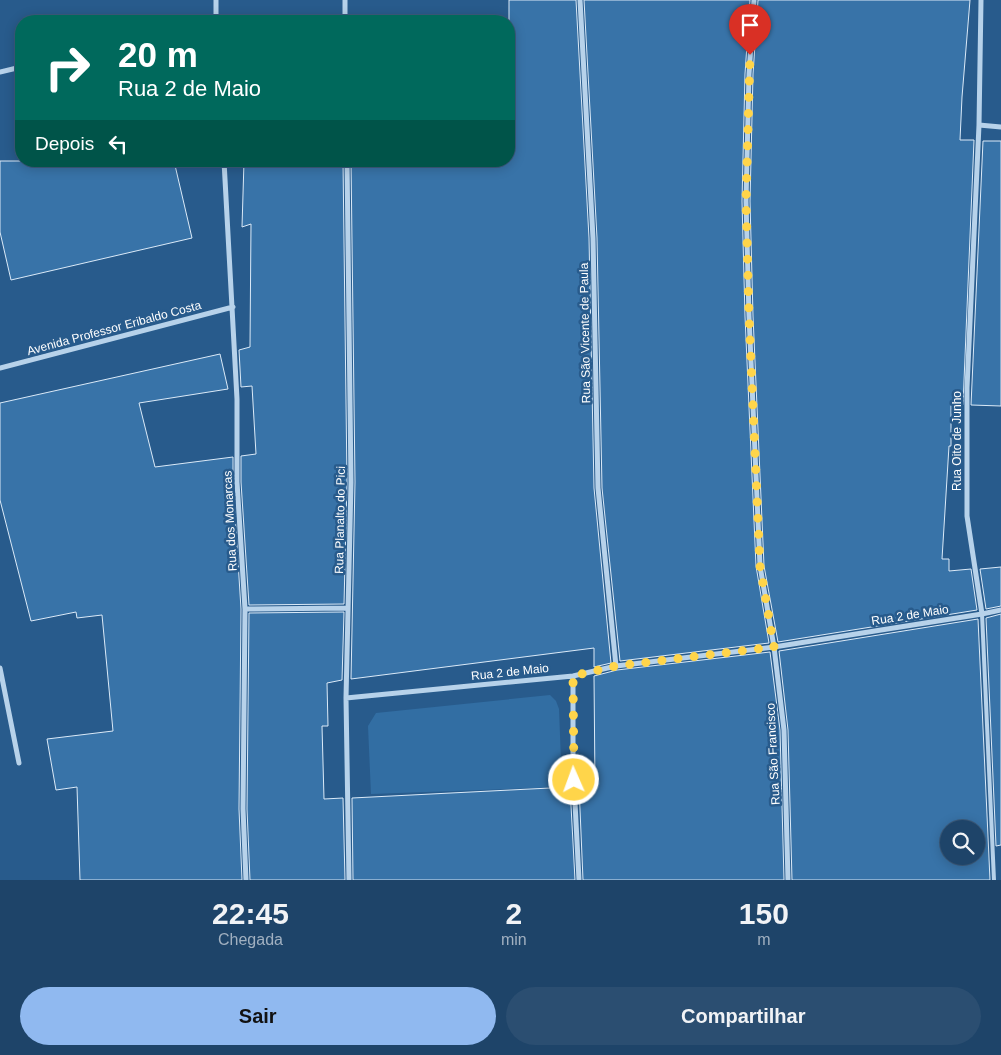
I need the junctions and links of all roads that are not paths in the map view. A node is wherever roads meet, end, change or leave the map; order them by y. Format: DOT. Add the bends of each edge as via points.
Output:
graph roads {
  1 [pos="216,0"];
  2 [pos="345,0"];
  3 [pos="580,0"];
  4 [pos="754,0"];
  5 [pos="981,0"];
  6 [pos="216,15"];
  7 [pos="345,15"];
  8 [pos="15,68"];
  9 [pos="0,72"];
  10 [pos="979,125"];
  11 [pos="1001,127"];
  12 [pos="224,167"];
  13 [pos="347,167"];
  14 [pos="232,307"];
  15 [pos="0,368"];
  16 [pos="348,608"];
  17 [pos="245,609"];
  18 [pos="1001,610"];
  19 [pos="982,614"];
  20 [pos="774,647"];
  21 [pos="616,666"];
  22 [pos="0,668"];
  23 [pos="573,676"];
  24 [pos="346,698"];
  25 [pos="19,763"];
  26 [pos="246,880"];
  27 [pos="349,880"];
  28 [pos="578,880"];
  29 [pos="788,880"];
  30 [pos="994,880"];
  1 -- 6 [label="street"];
  2 -- 7 [label="street"];
  3 -- 21 [label="street, Rua São Vicente de Paula" via="593,238 598,488"];
  4 -- 20 [label="street, Rua São Francisco" via="746,201 749,316 760,566"];
  5 -- 10 [label="street, Rua Oito de Junho"];
  8 -- 9 [label="street"];
  10 -- 11 [label="street"];
  10 -- 19 [label="street, Rua Oito de Junho" via="967,388 967,516"];
  12 -- 14 [label="street, Rua dos Monarcas"];
  13 -- 16 [label="street, Rua Planalto do Pici" via="351,473"];
  14 -- 15 [label="street, Avenida Professor Eribaldo Costa"];
  14 -- 17 [label="street, Rua dos Monarcas" via="237,482"];
  16 -- 17 [label="street"];
  16 -- 24 [label="street, Rua Planalto do Pici"];
  17 -- 26 [label="street, Rua dos Monarcas"];
  18 -- 19 [label="street, Rua 2 de Maio"];
  19 -- 20 [label="street, Rua 2 de Maio"];
  19 -- 30 [label="lane, Rua Oito de Junho"];
  20 -- 21 [label="street, Rua 2 de Maio"];
  20 -- 29 [label="street, Rua São Francisco" via="784,730"];
  21 -- 23 [label="street, Rua 2 de Maio"];
  22 -- 25 [label="street"];
  23 -- 24 [label="street, Rua 2 de Maio"];
  23 -- 28 [label="street"];
  24 -- 27 [label="street, Rua Planalto do Pici"];
}
